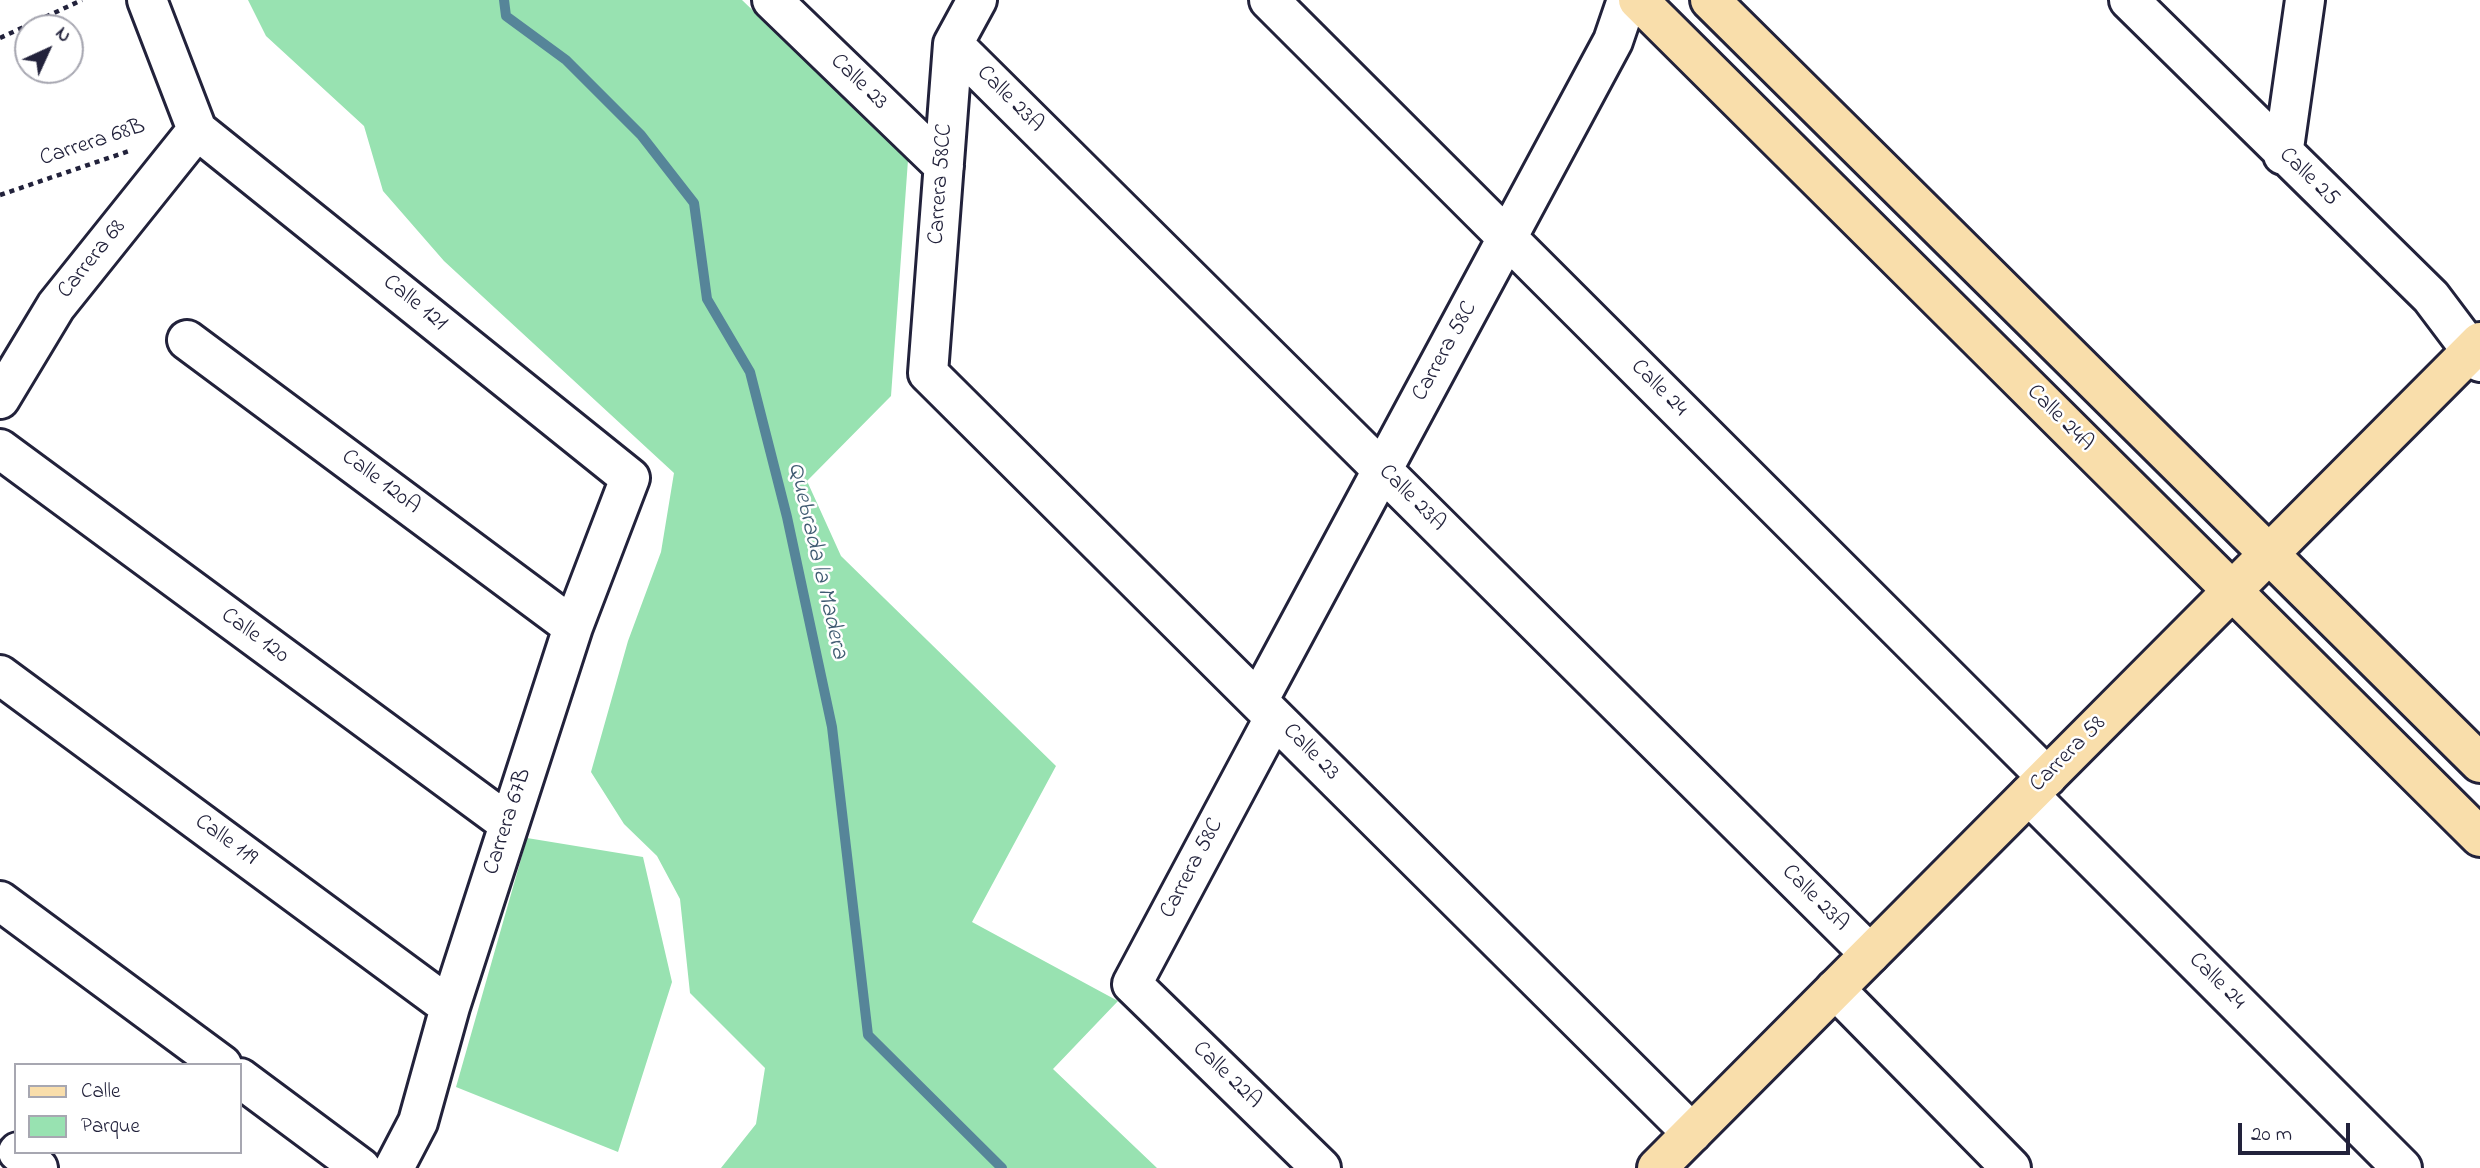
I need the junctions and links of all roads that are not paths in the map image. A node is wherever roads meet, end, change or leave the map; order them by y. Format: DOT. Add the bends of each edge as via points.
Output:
graph roads {
  1 [pos="147,0"];
  2 [pos="772,0"];
  3 [pos="976,0"];
  4 [pos="1269,0"];
  5 [pos="1628,0"];
  6 [pos="1638,0"];
  7 [pos="1710,0"];
  8 [pos="2129,0"];
  9 [pos="2305,0"];
  10 [pos="953,44"];
  11 [pos="197,130"];
  12 [pos="2283,155"];
  13 [pos="944,166"];
  14 [pos="1508,239"];
  15 [pos="187,340"];
  16 [pos="2477,352"];
  17 [pos="928,373"];
  18 [pos="0,399"];
  19 [pos="0,449"];
  20 [pos="1381,469"];
  21 [pos="630,478"];
  22 [pos="2269,555"];
  23 [pos="2233,591"];
  24 [pos="573,627"];
  25 [pos="0,675"];
  26 [pos="1266,710"];
  27 [pos="2480,763"];
  28 [pos="2038,786"];
  29 [pos="509,824"];
  30 [pos="2480,837"];
  31 [pos="0,901"];
  32 [pos="1870,954"];
  33 [pos="1132,984"];
  34 [pos="1835,989"];
  35 [pos="450,1007"];
  36 [pos="219,1063"];
  37 [pos="242,1079"];
  38 [pos="1692,1133"];
  39 [pos="0,1138"];
  40 [pos="14,1149"];
  41 [pos="21,1154"];
  42 [pos="38,1168"];
  43 [pos="361,1168"];
  44 [pos="394,1168"];
  45 [pos="1321,1168"];
  46 [pos="1657,1168"];
  47 [pos="2011,1168"];
  48 [pos="2402,1168"];
  1 -- 11 [label="street"];
  2 -- 13 [label="street, Calle 23"];
  3 -- 10 [label="street, Carrera 58CC"];
  4 -- 14 [label="street, Calle 24"];
  5 -- 14 [label="street, Carrera 58C" via="1613,41"];
  6 -- 23 [label="main road, Calle 24A"];
  7 -- 22 [label="main road"];
  8 -- 12 [label="street, Calle 25"];
  9 -- 12 [label="street"];
  10 -- 13 [label="street, Carrera 58CC"];
  10 -- 20 [label="street, Calle 23A"];
  11 -- 18 [label="street, Carrera 68" via="57,306"];
  11 -- 21 [label="street, Calle 121"];
  12 -- 16 [label="street, Calle 25" via="2431,297"];
  13 -- 17 [label="street, Carrera 58CC"];
  14 -- 20 [label="street, Carrera 58C"];
  14 -- 28 [label="street, Calle 24"];
  15 -- 24 [label="street, Calle 120A"];
  16 -- 22 [label="main road, Carrera 58"];
  17 -- 26 [label="street, Calle 23"];
  19 -- 29 [label="street, Calle 120"];
  20 -- 26 [label="street, Carrera 58C"];
  20 -- 32 [label="street, Calle 23A"];
  21 -- 24 [label="street, Carrera 67B"];
  22 -- 23 [label="main road, Carrera 58"];
  22 -- 27 [label="main road"];
  23 -- 28 [label="main road, Carrera 58"];
  23 -- 30 [label="main road, Calle 24A"];
  24 -- 29 [label="street, Carrera 67B"];
  25 -- 35 [label="street, Calle 119"];
  26 -- 33 [label="street, Carrera 58C"];
  26 -- 38 [label="street, Calle 23"];
  28 -- 32 [label="main road, Carrera 58"];
  28 -- 48 [label="street, Calle 24"];
  29 -- 35 [label="street, Carrera 67B"];
  31 -- 36 [label="street"];
  32 -- 34 [label="main road, Carrera 58"];
  33 -- 45 [label="street, Calle 22A"];
  34 -- 38 [label="main road, Carrera 58"];
  34 -- 47 [label="street"];
  35 -- 44 [label="street, Carrera 67B" via="418,1122"];
  37 -- 43 [label="street"];
  38 -- 46 [label="main road, Carrera 58"];
  39 -- 40 [label="street"];
  41 -- 42 [label="street"];
}
